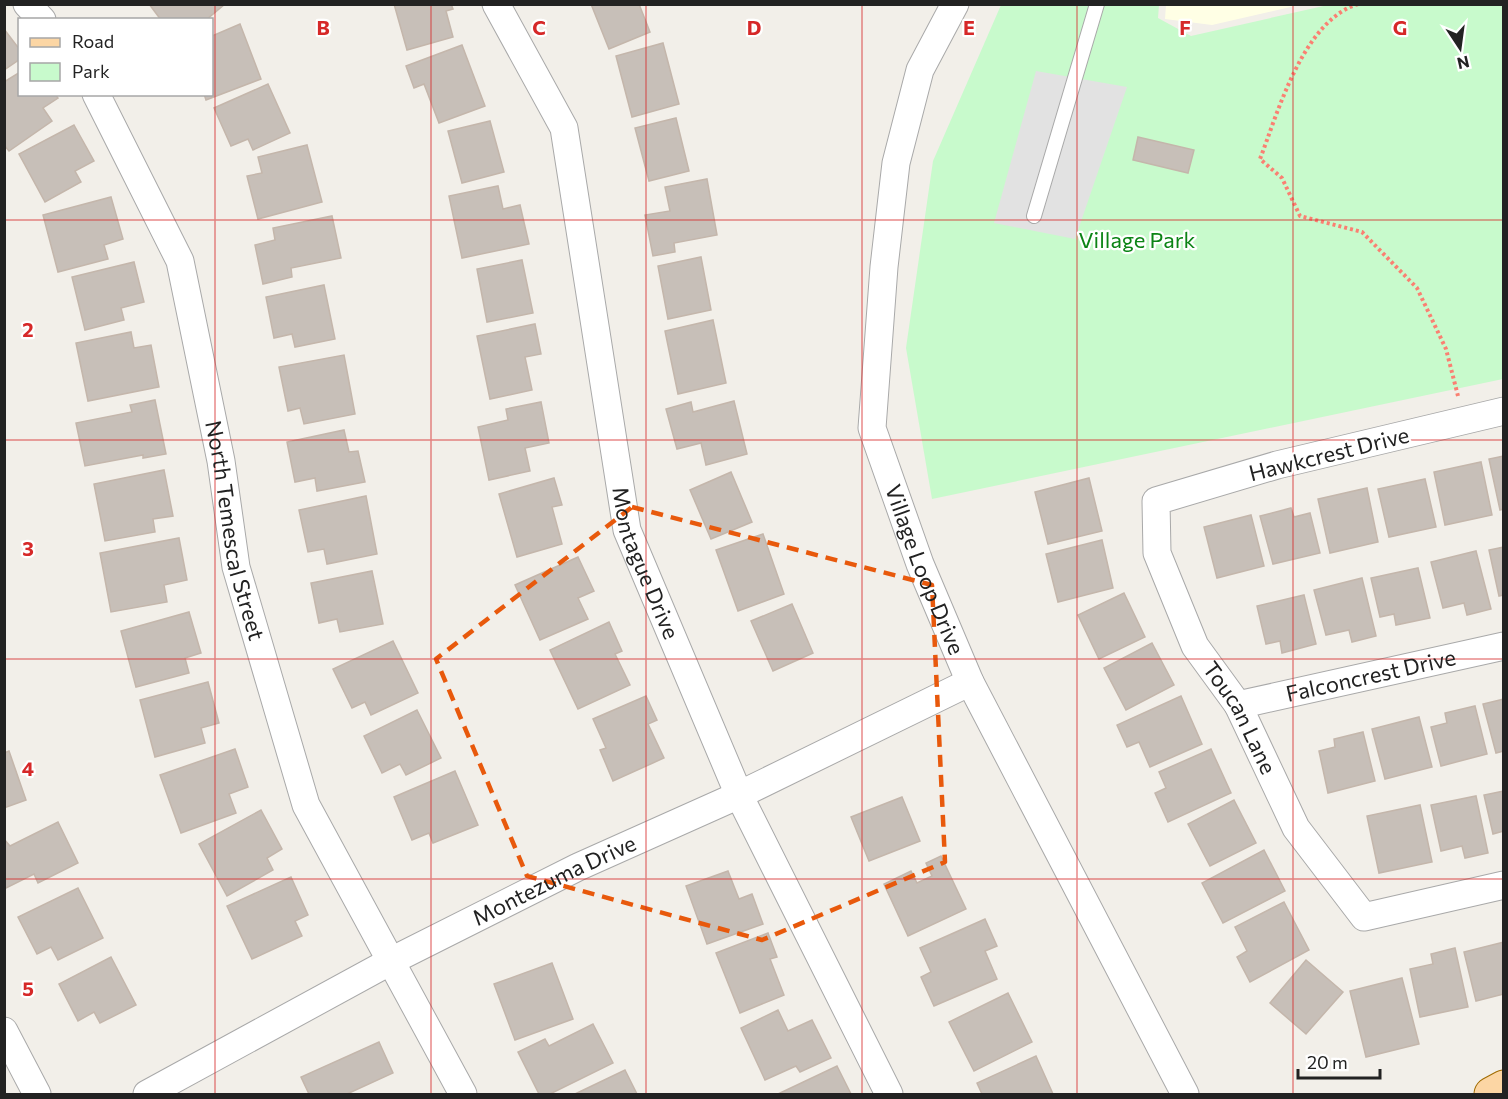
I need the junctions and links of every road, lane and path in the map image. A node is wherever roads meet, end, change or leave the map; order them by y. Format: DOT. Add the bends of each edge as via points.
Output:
graph roads {
  1 [pos="27,4"];
  2 [pos="496,4"];
  3 [pos="955,4"];
  4 [pos="1097,4"];
  5 [pos="1358,4"];
  6 [pos="40,18"];
  7 [pos="97,96"];
  8 [pos="1034,216"];
  9 [pos="1503,411"];
  10 [pos="1464,420"];
  11 [pos="1156,501"];
  12 [pos="1503,646"];
  13 [pos="970,682"];
  14 [pos="1238,705"];
  15 [pos="739,795"];
  16 [pos="1503,885"];
  17 [pos="391,961"];
  18 [pos="4,1031"];
  19 [pos="1503,1087"];
  20 [pos="38,1095"];
  21 [pos="147,1095"];
  22 [pos="463,1095"];
  23 [pos="889,1095"];
  24 [pos="1185,1095"];
  25 [pos="1491,1095"];
  1 -- 6 [label="street"];
  2 -- 15 [label="street, Montague Drive" via="564,128 627,530"];
  3 -- 13 [label="street, Village Loop Drive" via="920,70 896,163 872,428 920,564"];
  4 -- 8 [label="lane"];
  5 -- 10 [label="path" via="1333,19 1310,44 1292,76 1260,159 1282,178 1300,216 1362,232 1417,288 1446,349"];
  7 -- 17 [label="street, North Temescal Street" via="180,261 221,461 236,567 306,805"];
  9 -- 10 [label="street, Hawkcrest Drive"];
  10 -- 11 [label="street, Hawkcrest Drive" via="1276,465"];
  11 -- 14 [label="street, Toucan Lane" via="1158,553 1195,646"];
  12 -- 14 [label="street, Falconcrest Drive"];
  13 -- 15 [label="street, Montezuma Drive"];
  13 -- 24 [label="street, Village Loop Drive"];
  14 -- 16 [label="street, Toucan Lane" via="1296,828 1364,917"];
  15 -- 17 [label="street, Montezuma Drive" via="578,867"];
  15 -- 23 [label="street, Montague Drive"];
  17 -- 21 [label="street, Montezuma Drive"];
  17 -- 22 [label="street, North Temescal Street"];
  18 -- 20 [label="street"];
  19 -- 25 [label="main road"];
}
